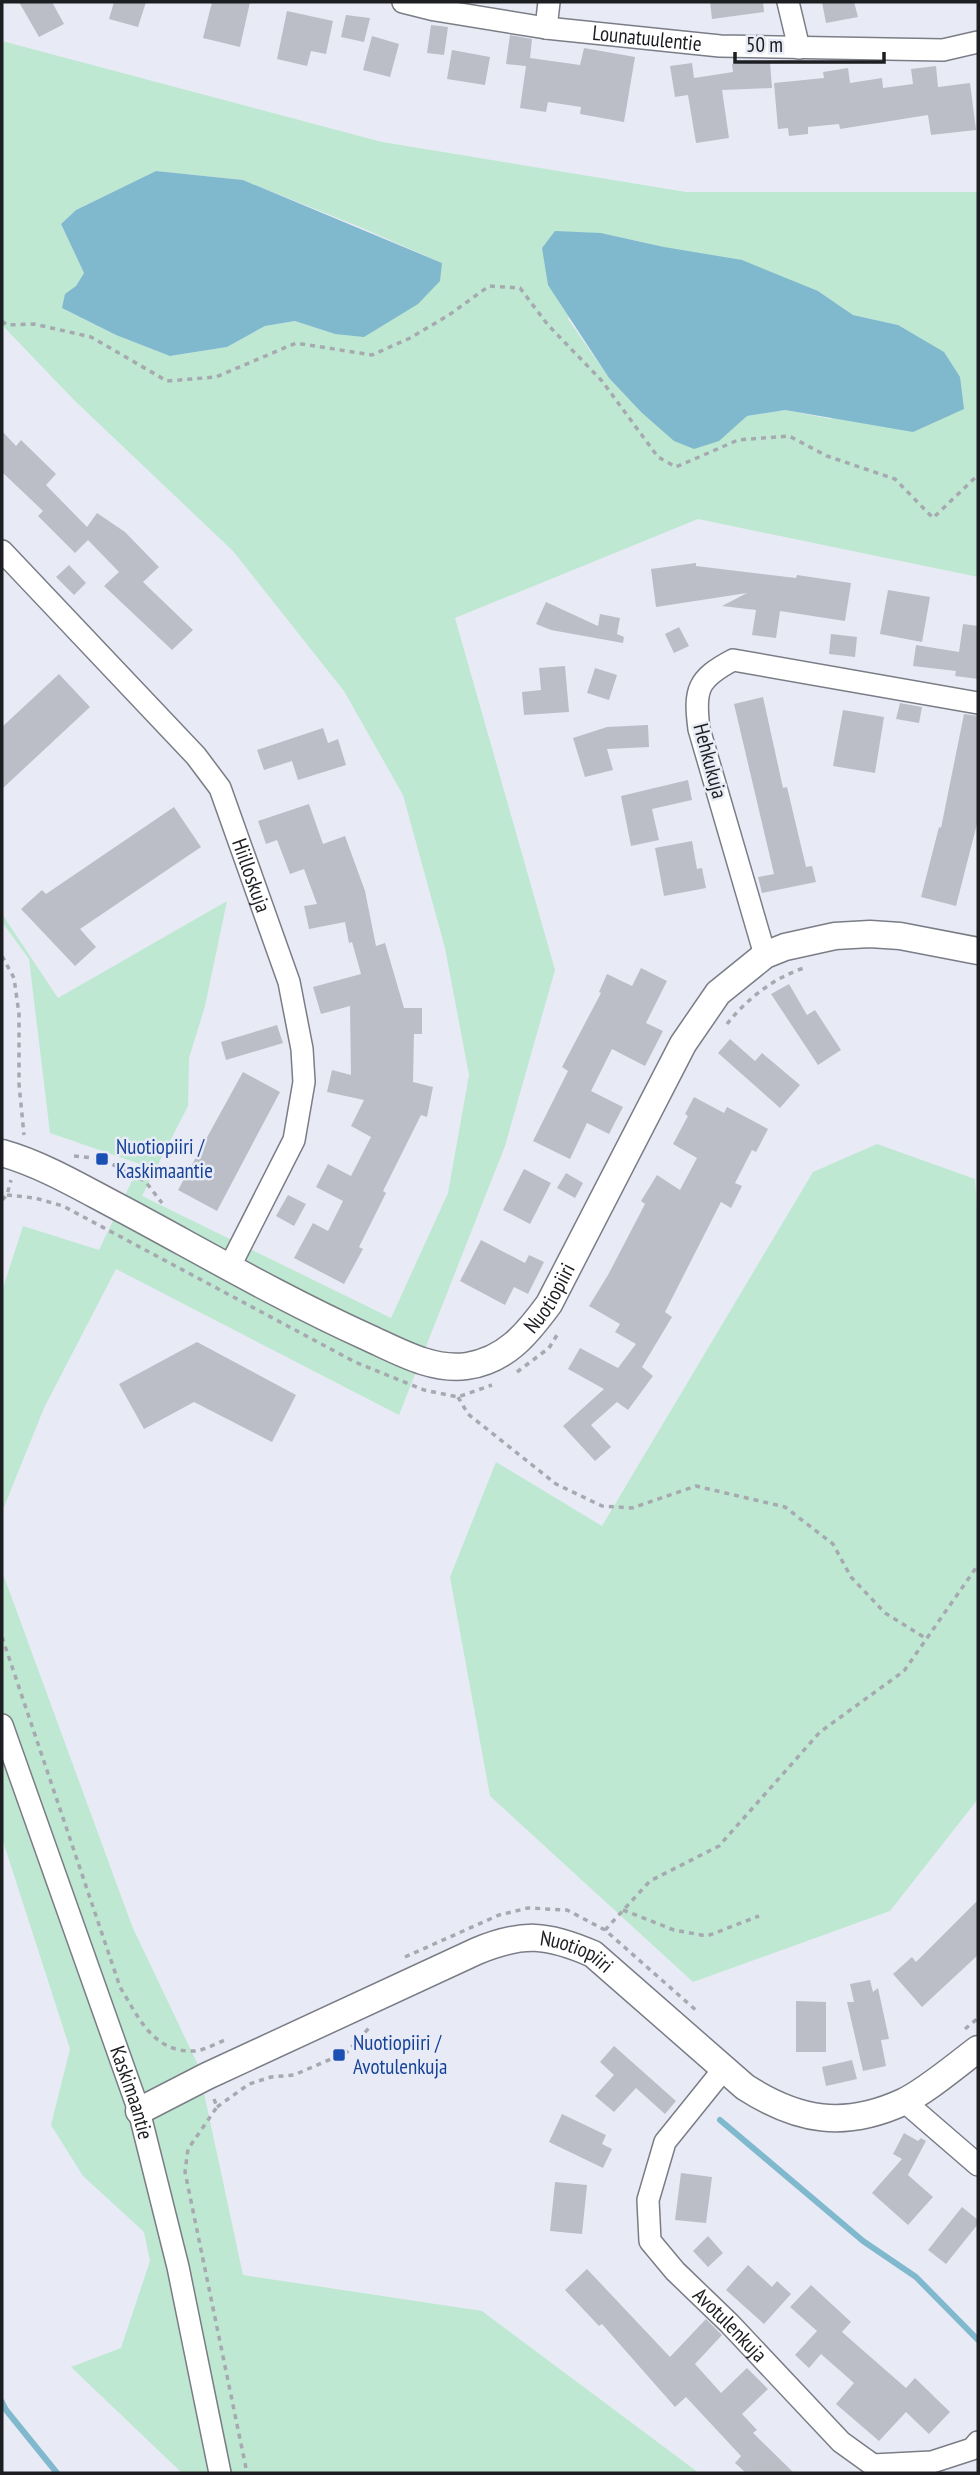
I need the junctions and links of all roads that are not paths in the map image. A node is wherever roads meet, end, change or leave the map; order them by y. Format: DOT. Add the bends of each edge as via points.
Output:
graph roads {
  1 [pos="403,2"];
  2 [pos="548,2"];
  3 [pos="788,2"];
  4 [pos="546,28"];
  5 [pos="978,42"];
  6 [pos="799,48"];
  7 [pos="2,551"];
  8 [pos="978,703"];
  9 [pos="978,951"];
  10 [pos="765,955"];
  11 [pos="20,1146"];
  12 [pos="230,1266"];
  13 [pos="2,1725"];
  14 [pos="969,2041"];
  15 [pos="723,2070"];
  16 [pos="905,2102"];
  17 [pos="139,2111"];
  18 [pos="978,2165"];
  19 [pos="978,2442"];
  20 [pos="220,2473"];
  1 -- 4 [label="street, Lounatuulentie"];
  2 -- 4 [label="street"];
  3 -- 6 [label="street"];
  4 -- 6 [label="street, Lounatuulentie" via="720,47"];
  5 -- 6 [label="street, Lounatuulentie" via="943,50"];
  7 -- 12 [label="street, Hiilloskuja" via="196,756 220,788 289,982 304,1082 294,1140"];
  8 -- 10 [label="street, Hehkukuja" via="733,660 713,670 699,688 699,729"];
  9 -- 10 [label="street, Nuotiopiiri" via="870,934 835,936"];
  10 -- 12 [label="street, Nuotiopiiri" via="718,993 700,1017 549,1304 527,1334 503,1355 466,1366 439,1366 341,1325"];
  11 -- 12 [label="street, Nuotiopiiri"];
  13 -- 17 [label="street, Kaskimaantie"];
  14 -- 16 [label="street, Nuotiopiiri"];
  15 -- 16 [label="street, Nuotiopiiri" via="764,2099 801,2115 868,2115"];
  15 -- 17 [label="street, Nuotiopiiri" via="593,1954 544,1936 498,1943"];
  15 -- 19 [label="street, Avotulenkuja" via="665,2143 648,2200 650,2241 841,2442 873,2465 932,2462 972,2449"];
  16 -- 18 [label="street"];
  17 -- 20 [label="street, Kaskimaantie" via="178,2267"];
}
